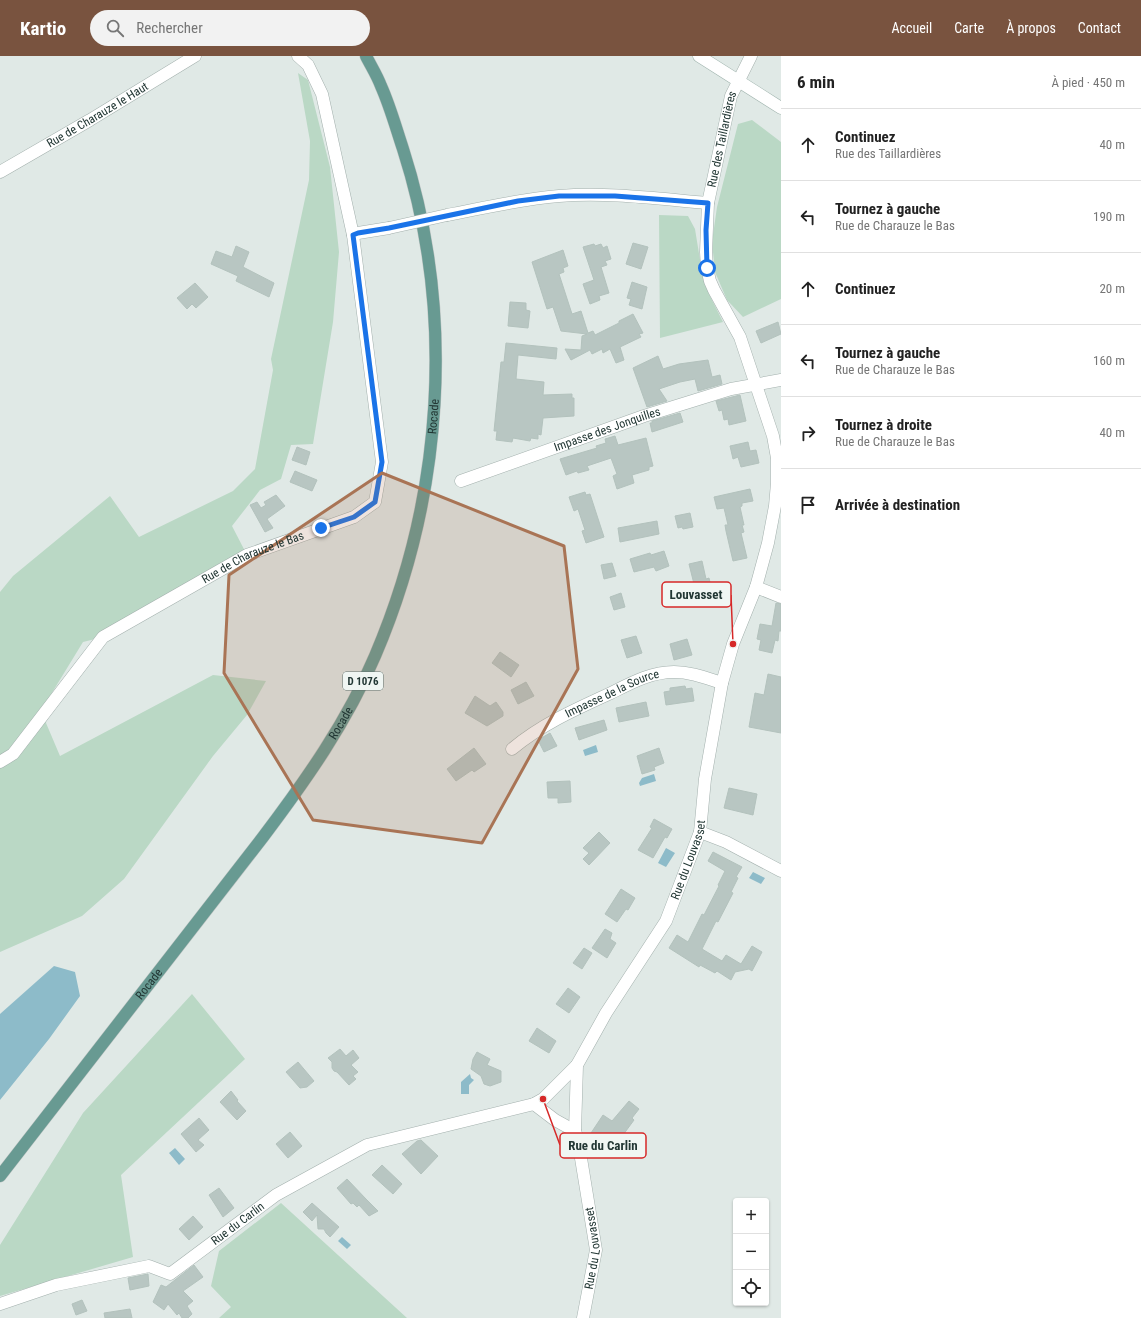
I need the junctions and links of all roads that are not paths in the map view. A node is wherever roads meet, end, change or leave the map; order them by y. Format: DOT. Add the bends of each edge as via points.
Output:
graph roads {
  1 [pos="195,56"];
  2 [pos="298,56"];
  3 [pos="366,56"];
  4 [pos="375,56"];
  5 [pos="699,56"];
  6 [pos="750,56"];
  7 [pos="738,80"];
  8 [pos="381,85"];
  9 [pos="781,108"];
  10 [pos="0,172"];
  11 [pos="708,203"];
  12 [pos="353,235"];
  13 [pos="781,380"];
  14 [pos="756,384"];
  15 [pos="461,481"];
  16 [pos="756,587"];
  17 [pos="781,597"];
  18 [pos="722,683"];
  19 [pos="512,749"];
  20 [pos="0,762"];
  21 [pos="700,832"];
  22 [pos="781,871"];
  23 [pos="577,1066"];
  24 [pos="534,1104"];
  25 [pos="575,1131"];
  26 [pos="0,1176"];
  27 [pos="0,1304"];
  28 [pos="583,1318"];
  1 -- 10 [label="street, Rue de Charauze le Haut"];
  2 -- 12 [label="street" via="308,65 322,94"];
  3 -- 8 [label="main road, Rocade / D 1076"];
  4 -- 8 [label="main road, Rocade / D 1076"];
  5 -- 7 [label="street"];
  6 -- 7 [label="street, Rue des Taillardières"];
  7 -- 9 [label="street"];
  7 -- 11 [label="street, Rue des Taillardières" via="731,96"];
  8 -- 26 [label="main road, Rocade / D 1076" via="419,208 427,250 436,346 436,394 426,485 417,531 393,612 356,697 300,787"];
  11 -- 12 [label="street, bridge" via="615,196 565,196 518,201"];
  11 -- 14 [label="street, Rue des Taillardières" via="706,252 710,281 740,337"];
  12 -- 20 [label="street, Rue de Charauze le Bas" via="382,462 375,502 354,517 246,555 103,637 13,754"];
  13 -- 14 [label="street, Impasse des Jonquilles"];
  14 -- 15 [label="street, Impasse des Jonquilles" via="644,416"];
  14 -- 16 [label="street, Rue du Louvasset" via="773,436 777,458 777,482 768,543"];
  16 -- 17 [label="street"];
  16 -- 18 [label="street, Rue du Louvasset" via="733,644"];
  18 -- 19 [label="street, Impasse de la Source" via="695,674 650,674 561,715 524,738"];
  18 -- 21 [label="street, Rue du Louvasset" via="705,780"];
  21 -- 22 [label="street" via="726,842"];
  21 -- 23 [label="street, Rue du Louvasset" via="666,921 606,1013"];
  23 -- 24 [label="street, Rue du Carlin" via="543,1099"];
  23 -- 25 [label="street, Rue du Louvasset"];
  24 -- 25 [label="street"];
  24 -- 27 [label="street, Rue du Carlin" via="367,1145 276,1195 170,1274 149,1266 56,1285"];
  25 -- 28 [label="street, Rue du Louvasset" via="596,1250"];
}
